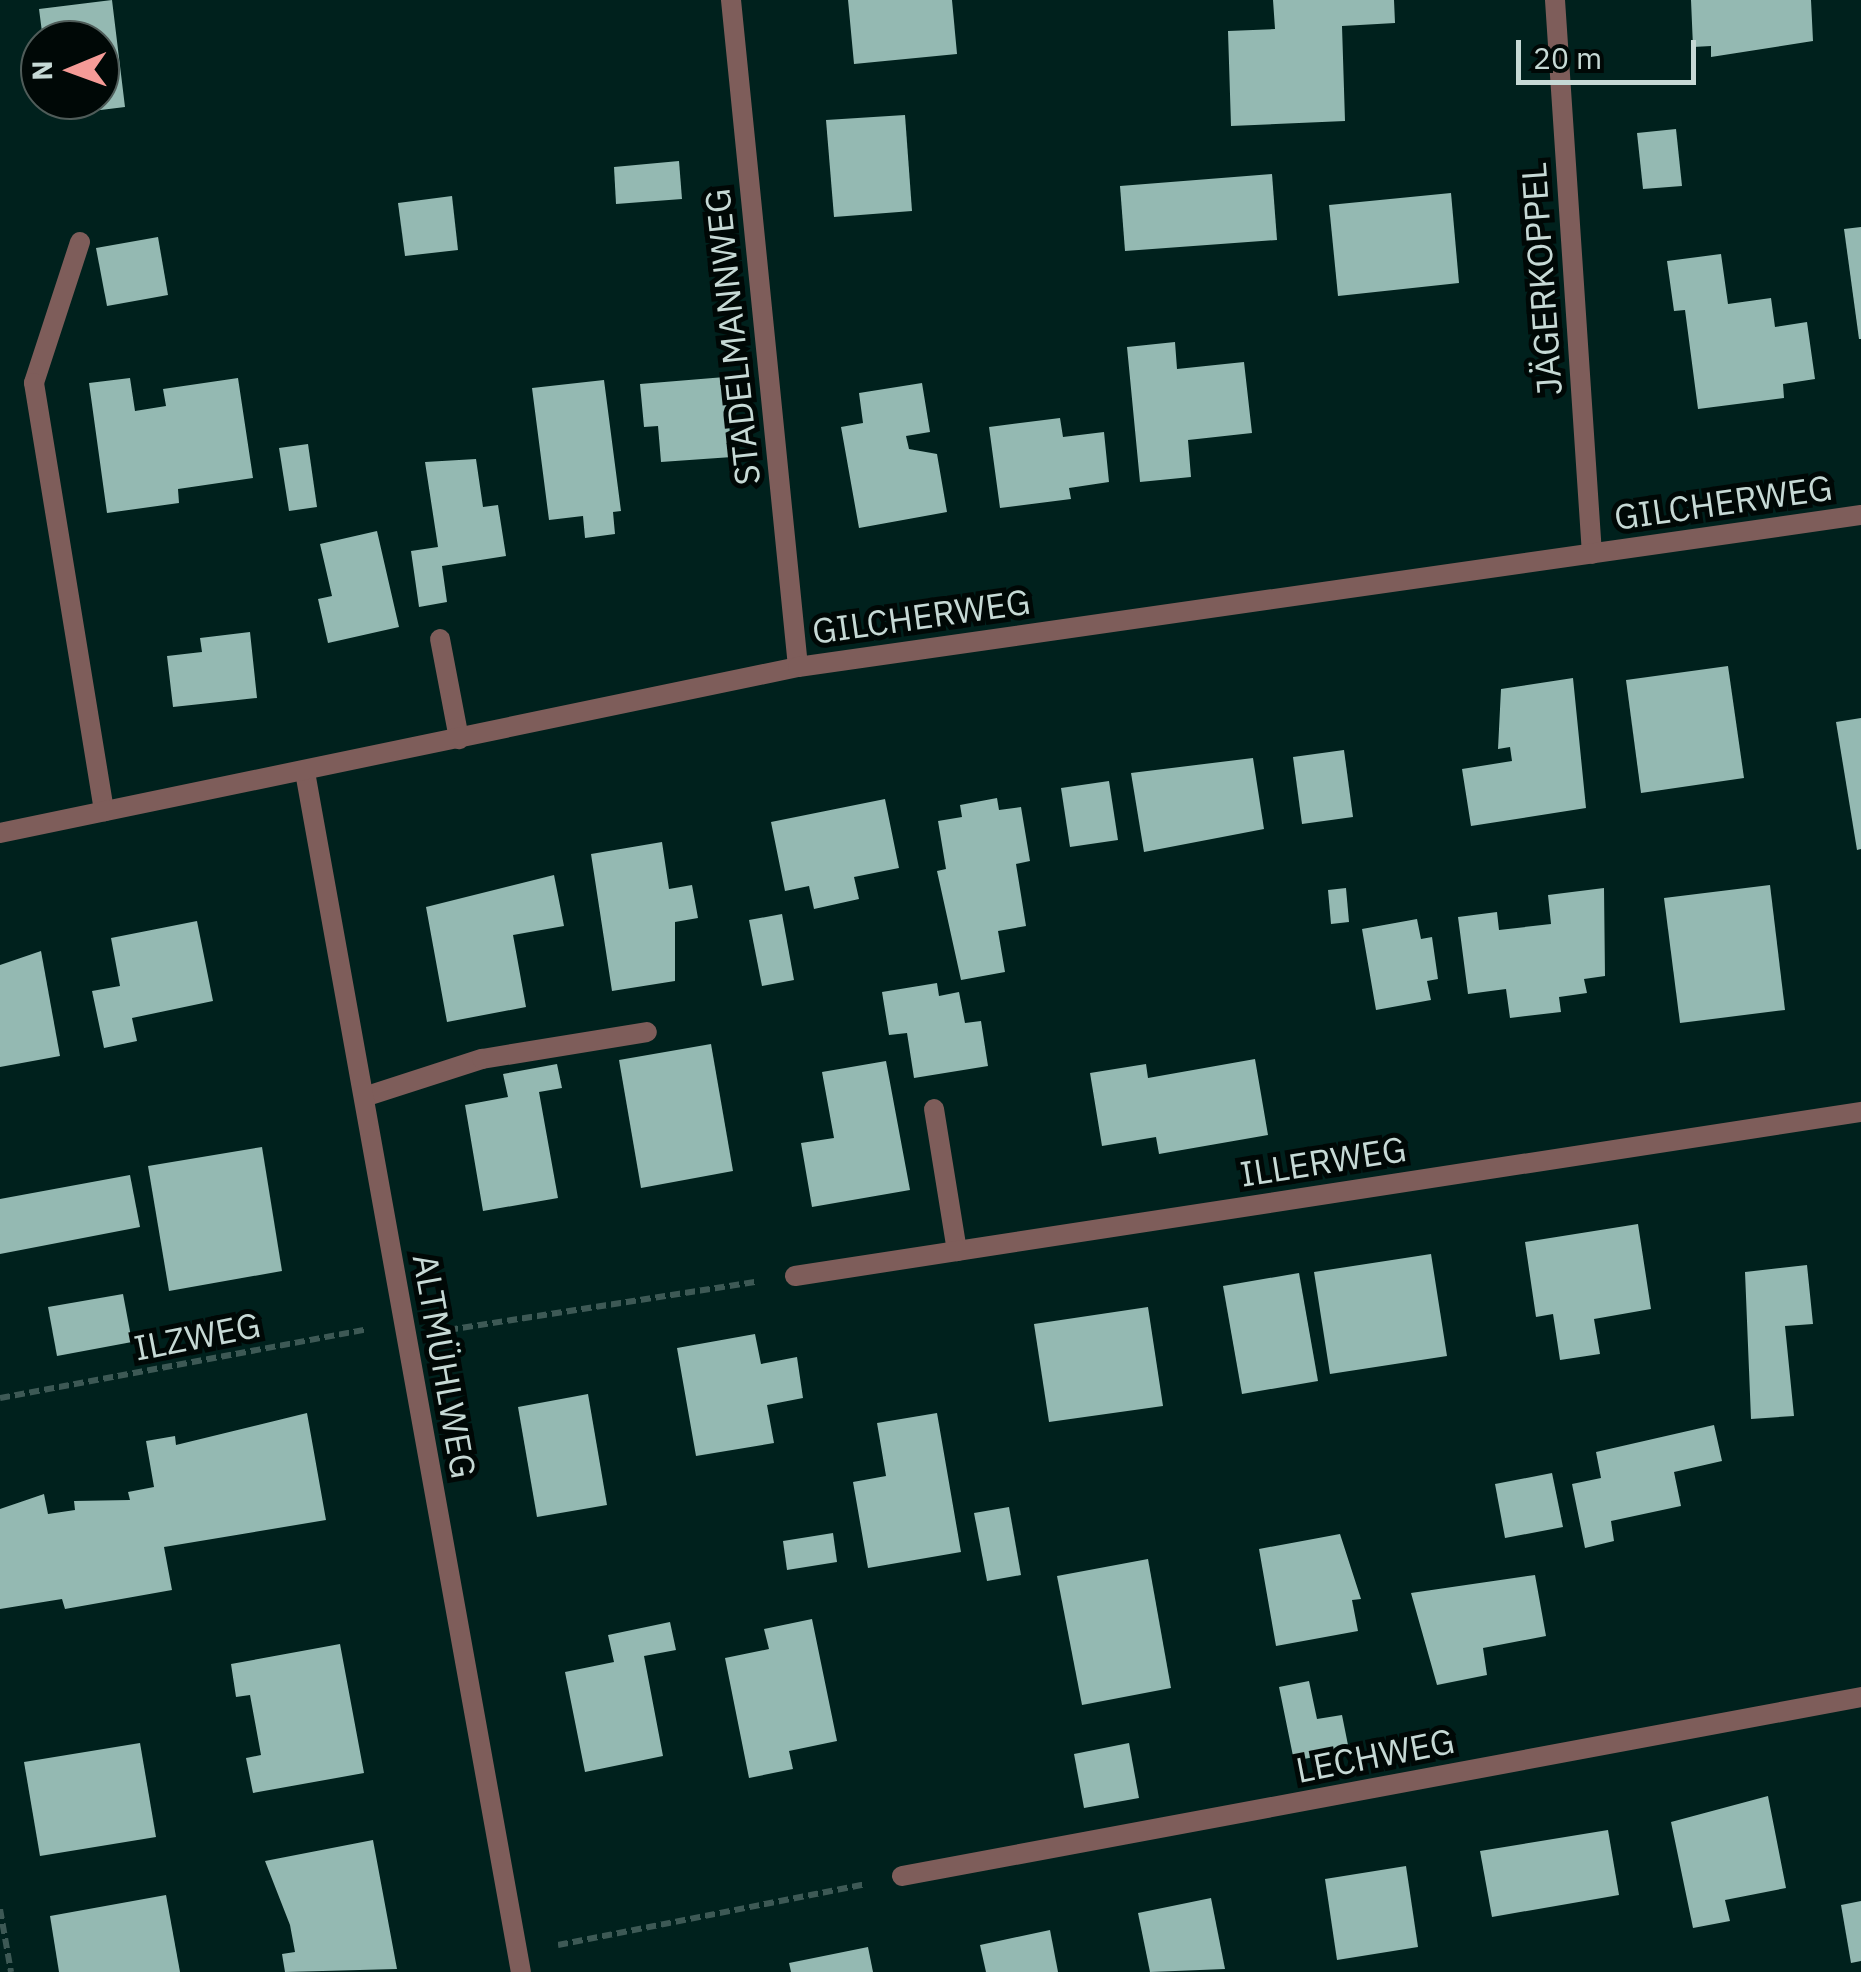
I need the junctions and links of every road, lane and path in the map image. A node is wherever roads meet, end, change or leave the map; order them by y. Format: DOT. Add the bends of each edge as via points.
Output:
graph roads {
  1 [pos="731,0"];
  2 [pos="1556,0"];
  3 [pos="80,242"];
  4 [pos="1861,515"];
  5 [pos="1592,554"];
  6 [pos="440,640"];
  7 [pos="798,666"];
  8 [pos="458,739"];
  9 [pos="305,772"];
  10 [pos="104,811"];
  11 [pos="0,832"];
  12 [pos="647,1032"];
  13 [pos="364,1097"];
  14 [pos="934,1110"];
  15 [pos="1861,1112"];
  16 [pos="957,1250"];
  17 [pos="795,1276"];
  18 [pos="405,1329"];
  19 [pos="0,1398"];
  20 [pos="1861,1697"];
  21 [pos="902,1876"];
  22 [pos="0,1909"];
  23 [pos="519,1963"];
  24 [pos="11,1972"];
  1 -- 7 [label="street, STADELMANNWEG"];
  2 -- 5 [label="street, JÄGERKOPPEL"];
  3 -- 10 [label="street" via="34,383"];
  4 -- 5 [label="street, GILCHERWEG"];
  5 -- 7 [label="street, GILCHERWEG"];
  6 -- 8 [label="street"];
  7 -- 8 [label="street, GILCHERWEG"];
  8 -- 9 [label="street, GILCHERWEG"];
  9 -- 10 [label="street, GILCHERWEG"];
  9 -- 13 [label="street, ALTMÜHLWEG"];
  10 -- 11 [label="street, GILCHERWEG"];
  12 -- 13 [label="street" via="482,1058"];
  13 -- 18 [label="street, ALTMÜHLWEG"];
  14 -- 16 [label="street"];
  15 -- 16 [label="street, ILLERWEG"];
  16 -- 17 [label="street, ILLERWEG"];
  17 -- 18 [label="path, ILZWEG"];
  18 -- 19 [label="path, ILZWEG"];
  18 -- 23 [label="street, ALTMÜHLWEG"];
  20 -- 21 [label="street, LECHWEG"];
  21 -- 23 [label="path"];
  22 -- 24 [label="path"];
}
